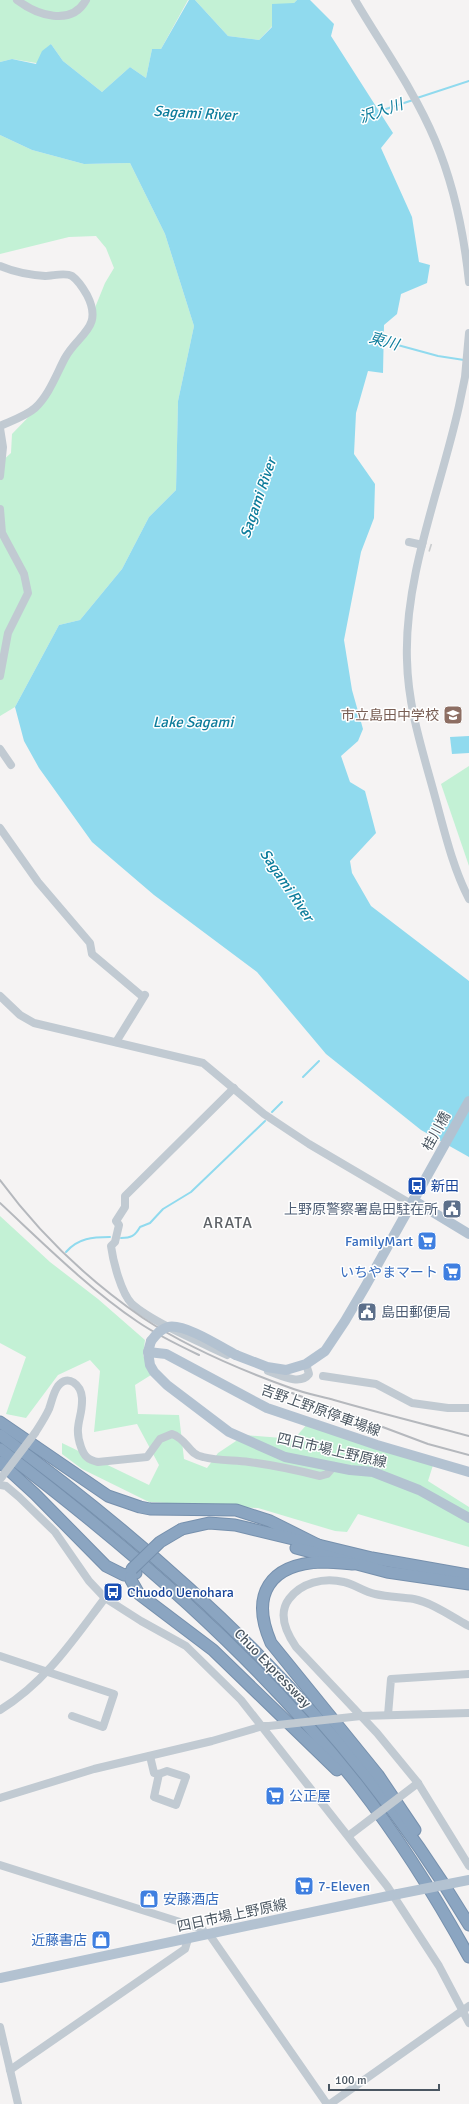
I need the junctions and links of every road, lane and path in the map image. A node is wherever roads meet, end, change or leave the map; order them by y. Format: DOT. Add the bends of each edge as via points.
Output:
graph roads {
  1 [pos="17,0"];
  2 [pos="86,0"];
  3 [pos="355,0"];
  4 [pos="0,266"];
  5 [pos="469,282"];
  6 [pos="469,333"];
  7 [pos="0,427"];
  8 [pos="0,476"];
  9 [pos="0,509"];
  10 [pos="409,542"];
  11 [pos="418,544"];
  12 [pos="0,676"];
  13 [pos="0,749"];
  14 [pos="11,765"];
  15 [pos="0,828"];
  16 [pos="469,899"];
  17 [pos="0,996"];
  18 [pos="116,1042"];
  19 [pos="234,1088"];
  20 [pos="469,1101"];
  21 [pos="412,1202"];
  22 [pos="469,1234"];
  23 [pos="148,1352"];
  24 [pos="306,1364"];
  25 [pos="323,1376"];
  26 [pos="469,1408"];
  27 [pos="0,1422"];
  28 [pos="0,1435"];
  29 [pos="0,1449"];
  30 [pos="0,1462"];
  31 [pos="334,1466"];
  32 [pos="469,1472"];
  33 [pos="0,1480"];
  34 [pos="469,1518"];
  35 [pos="184,1532"];
  36 [pos="320,1546"];
  37 [pos="353,1564"];
  38 [pos="133,1572"];
  39 [pos="469,1575"];
  40 [pos="469,1584"];
  41 [pos="105,1598"];
  42 [pos="469,1626"];
  43 [pos="0,1656"];
  44 [pos="49,1672"];
  45 [pos="469,1674"];
  46 [pos="0,1710"];
  47 [pos="469,1713"];
  48 [pos="388,1715"];
  49 [pos="72,1716"];
  50 [pos="361,1716"];
  51 [pos="266,1726"];
  52 [pos="150,1756"];
  53 [pos="160,1774"];
  54 [pos="418,1783"];
  55 [pos="0,1798"];
  56 [pos="386,1824"];
  57 [pos="349,1834"];
  58 [pos="0,1865"];
  59 [pos="469,1866"];
  60 [pos="469,1880"];
  61 [pos="396,1895"];
  62 [pos="468,1924"];
  63 [pos="207,1935"];
  64 [pos="188,1939"];
  65 [pos="469,1957"];
  66 [pos="0,1978"];
  67 [pos="466,2009"];
  68 [pos="469,2023"];
  69 [pos="0,2026"];
  70 [pos="10,2070"];
  71 [pos="18,2104"];
  72 [pos="327,2104"];
  73 [pos="330,2104"];
  1 -- 2 [label="street" via="37,11 54,16 70,15"];
  3 -- 5 [label="street" via="417,102 435,140 457,207"];
  4 -- 7 [label="street" via="45,276 72,276 90,301 92,316 86,334 67,354 42,400 30,412"];
  6 -- 16 [label="street" via="465,377 459,406 411,598 407,645 409,689 414,721 453,860"];
  7 -- 8 [label="street" via="3,447"];
  9 -- 12 [label="street" via="2,533 24,574 28,593 8,633"];
  10 -- 11 [label="street"];
  13 -- 14 [label="street"];
  15 -- 18 [label="street" via="38,882 90,943 92,954 144,996"];
  17 -- 18 [label="street" via="30,1022"];
  18 -- 19 [label="street" via="203,1063"];
  19 -- 21 [label="street" via="264,1114 309,1144"];
  19 -- 24 [label="street" via="126,1196 125,1207 116,1221 119,1225 115,1242 110,1246 115,1271 131,1303 156,1320 208,1346 250,1366 298,1380 306,1378 309,1374"];
  20 -- 21 [label="main road, 桂川橋"];
  21 -- 22 [label="main road"];
  21 -- 24 [label="main road" via="331,1343 317,1358"];
  23 -- 24 [label="main road, bridge" via="151,1341 161,1330 169,1327 180,1328 266,1367 286,1370"];
  23 -- 31 [label="main road, 四日市場上野原線" via="154,1372 167,1385 229,1432 285,1457"];
  23 -- 32 [label="main road, 吉野上野原停車場線" via="166,1354 267,1408"];
  25 -- 26 [label="street" via="376,1384 412,1403"];
  27 -- 36 [label="highway" via="108,1496 118,1500 150,1509 236,1510 270,1521"];
  28 -- 62 [label="highway, Chuo Expressway" via="63,1481 173,1574 238,1633 284,1680 371,1781"];
  29 -- 56 [label="highway, Chuo Expressway" via="62,1495 131,1552 241,1655 326,1746"];
  30 -- 38 [label="highway" via="106,1566 119,1574"];
  31 -- 33 [label="street, bridge" via="327,1474 320,1476 268,1464 203,1458 192,1452 179,1436 172,1434 160,1439 147,1457 98,1462 90,1460 84,1456 77,1435 81,1390 70,1380 64,1380 59,1384 49,1409 35,1433"];
  31 -- 34 [label="main road, 四日市場上野原線" via="373,1472 390,1478 419,1490"];
  33 -- 41 [label="street" via="55,1532 89,1581"];
  35 -- 36 [label="highway" via="209,1523 235,1524"];
  35 -- 37 [label="highway" via="215,1529 240,1532"];
  35 -- 38 [label="highway, bridge" via="160,1542"];
  36 -- 39 [label="highway"];
  37 -- 40 [label="highway" via="387,1572"];
  37 -- 62 [label="highway" via="321,1562 307,1564 280,1574 263,1595 262,1610 266,1630 271,1642 293,1671 378,1774 408,1818"];
  38 -- 56 [label="highway" via="134,1588 138,1594 191,1632 228,1664 301,1734"];
  41 -- 44 [label="street"];
  41 -- 51 [label="street" via="186,1646"];
  42 -- 50 [label="street" via="415,1599 373,1594 344,1582 314,1582 293,1593 286,1602 284,1614 287,1634 296,1647"];
  43 -- 44 [label="street"];
  44 -- 46 [label="street"];
  44 -- 49 [label="street" via="114,1694 103,1727"];
  45 -- 48 [label="street" via="391,1679"];
  47 -- 48 [label="street"];
  48 -- 50 [label="street"];
  50 -- 51 [label="street, bridge"];
  50 -- 54 [label="street"];
  51 -- 52 [label="street"];
  51 -- 57 [label="street"];
  52 -- 53 [label="street" via="154,1772"];
  52 -- 55 [label="street" via="94,1769"];
  53 -- 53 [label="street" via="167,1771 186,1777 176,1805 154,1797"];
  54 -- 57 [label="street, bridge"];
  54 -- 59 [label="street"];
  56 -- 65 [label="highway, Chuo Expressway" via="442,1909"];
  57 -- 61 [label="street"];
  58 -- 63 [label="street" via="199,1928"];
  60 -- 61 [label="main road, 四日市場上野原線, bridge"];
  61 -- 63 [label="main road, 四日市場上野原線"];
  61 -- 67 [label="street"];
  63 -- 64 [label="main road, 四日市場上野原線"];
  63 -- 72 [label="street"];
  64 -- 66 [label="main road, 四日市場上野原線"];
  64 -- 70 [label="street" via="185,1949"];
  67 -- 68 [label="street"];
  67 -- 73 [label="street"];
  69 -- 70 [label="street"];
  70 -- 71 [label="street"];
}
